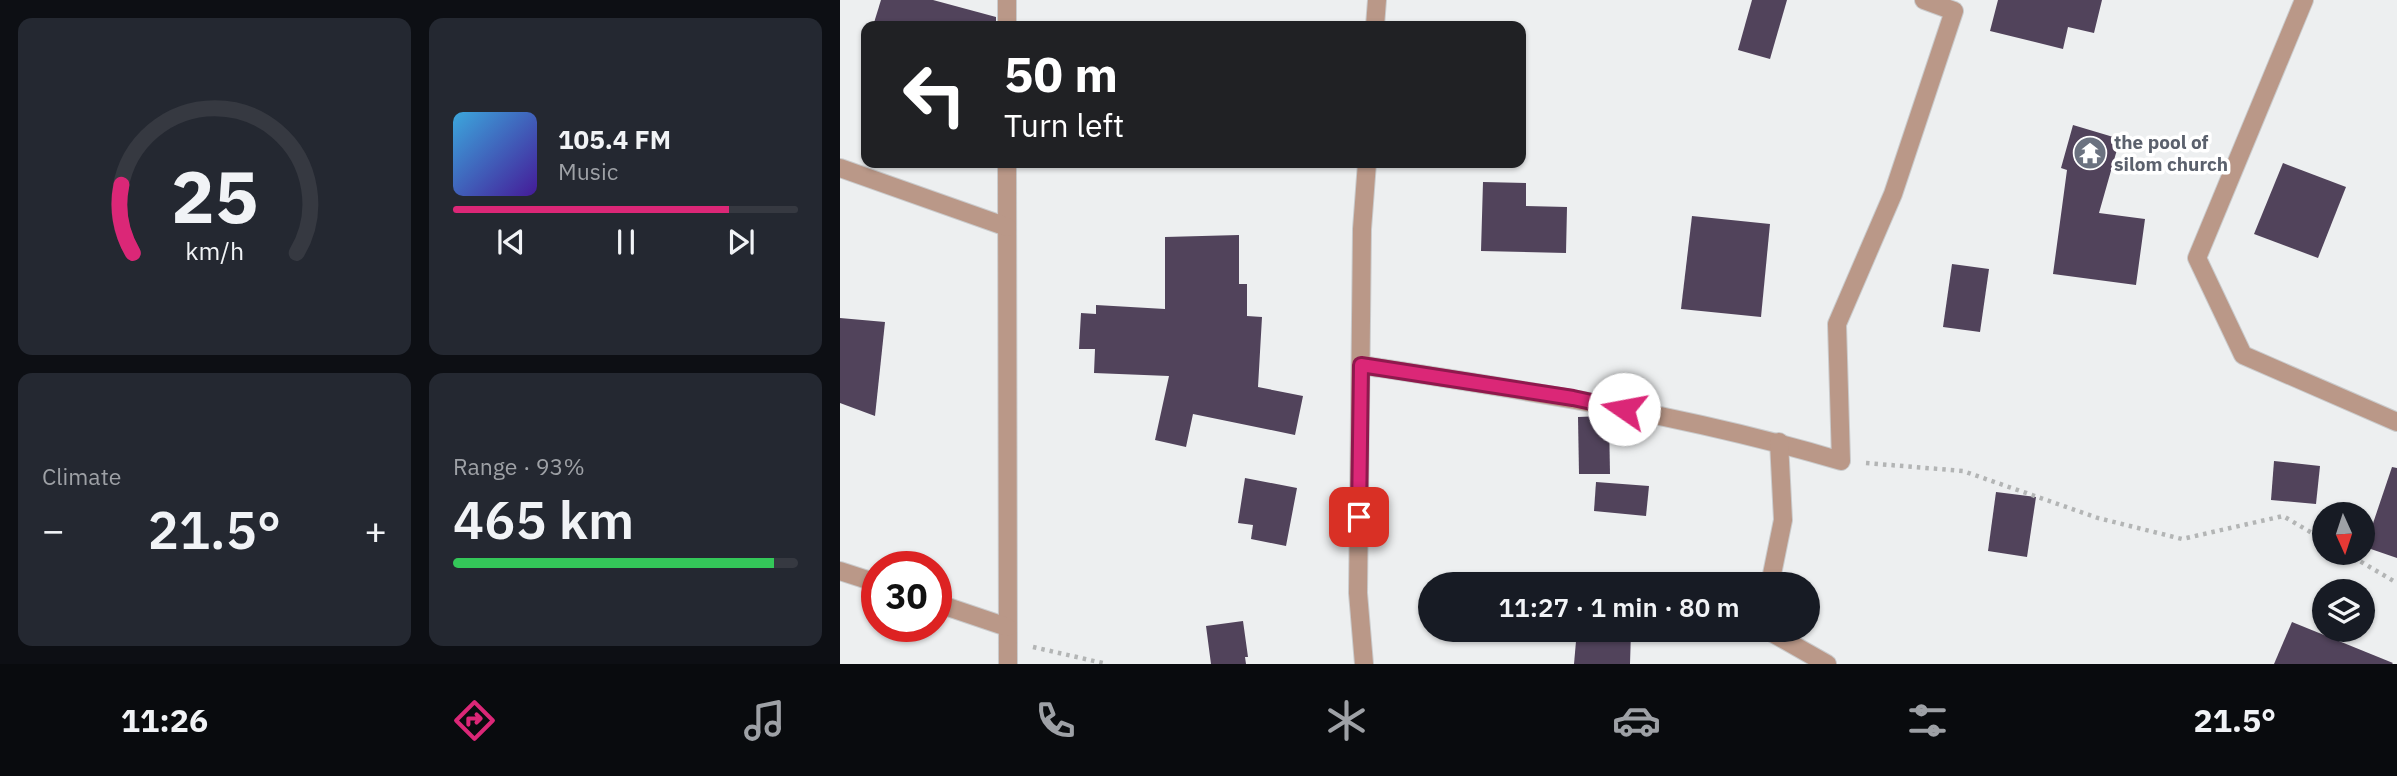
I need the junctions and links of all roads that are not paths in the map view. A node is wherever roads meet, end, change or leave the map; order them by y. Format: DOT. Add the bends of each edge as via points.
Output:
graph roads {
  1 [pos="1007,0"];
  2 [pos="1377,0"];
  3 [pos="1924,0"];
  4 [pos="2304,0"];
  5 [pos="1007,21"];
  6 [pos="1375,21"];
  7 [pos="840,168"];
  8 [pos="1007,168"];
  9 [pos="1367,168"];
  10 [pos="1007,228"];
  11 [pos="1361,365"];
  12 [pos="2397,422"];
  13 [pos="1779,442"];
  14 [pos="840,571"];
  15 [pos="1772,572"];
  16 [pos="861,578"];
  17 [pos="952,610"];
  18 [pos="1008,634"];
  19 [pos="1788,642"];
  20 [pos="1008,664"];
  21 [pos="1364,664"];
  22 [pos="1826,664"];
  1 -- 5 [label="street"];
  2 -- 6 [label="street"];
  3 -- 13 [label="street" via="1954,11 1893,194 1837,324 1841,460"];
  4 -- 12 [label="street" via="2197,258 2243,355"];
  7 -- 10 [label="street"];
  8 -- 10 [label="street"];
  9 -- 11 [label="street"];
  10 -- 18 [label="street"];
  11 -- 13 [label="street" via="1573,398"];
  11 -- 21 [label="street" via="1358,593"];
  13 -- 15 [label="street" via="1783,520"];
  14 -- 16 [label="street"];
  17 -- 18 [label="street"];
  18 -- 20 [label="street"];
  19 -- 22 [label="street"];
}
